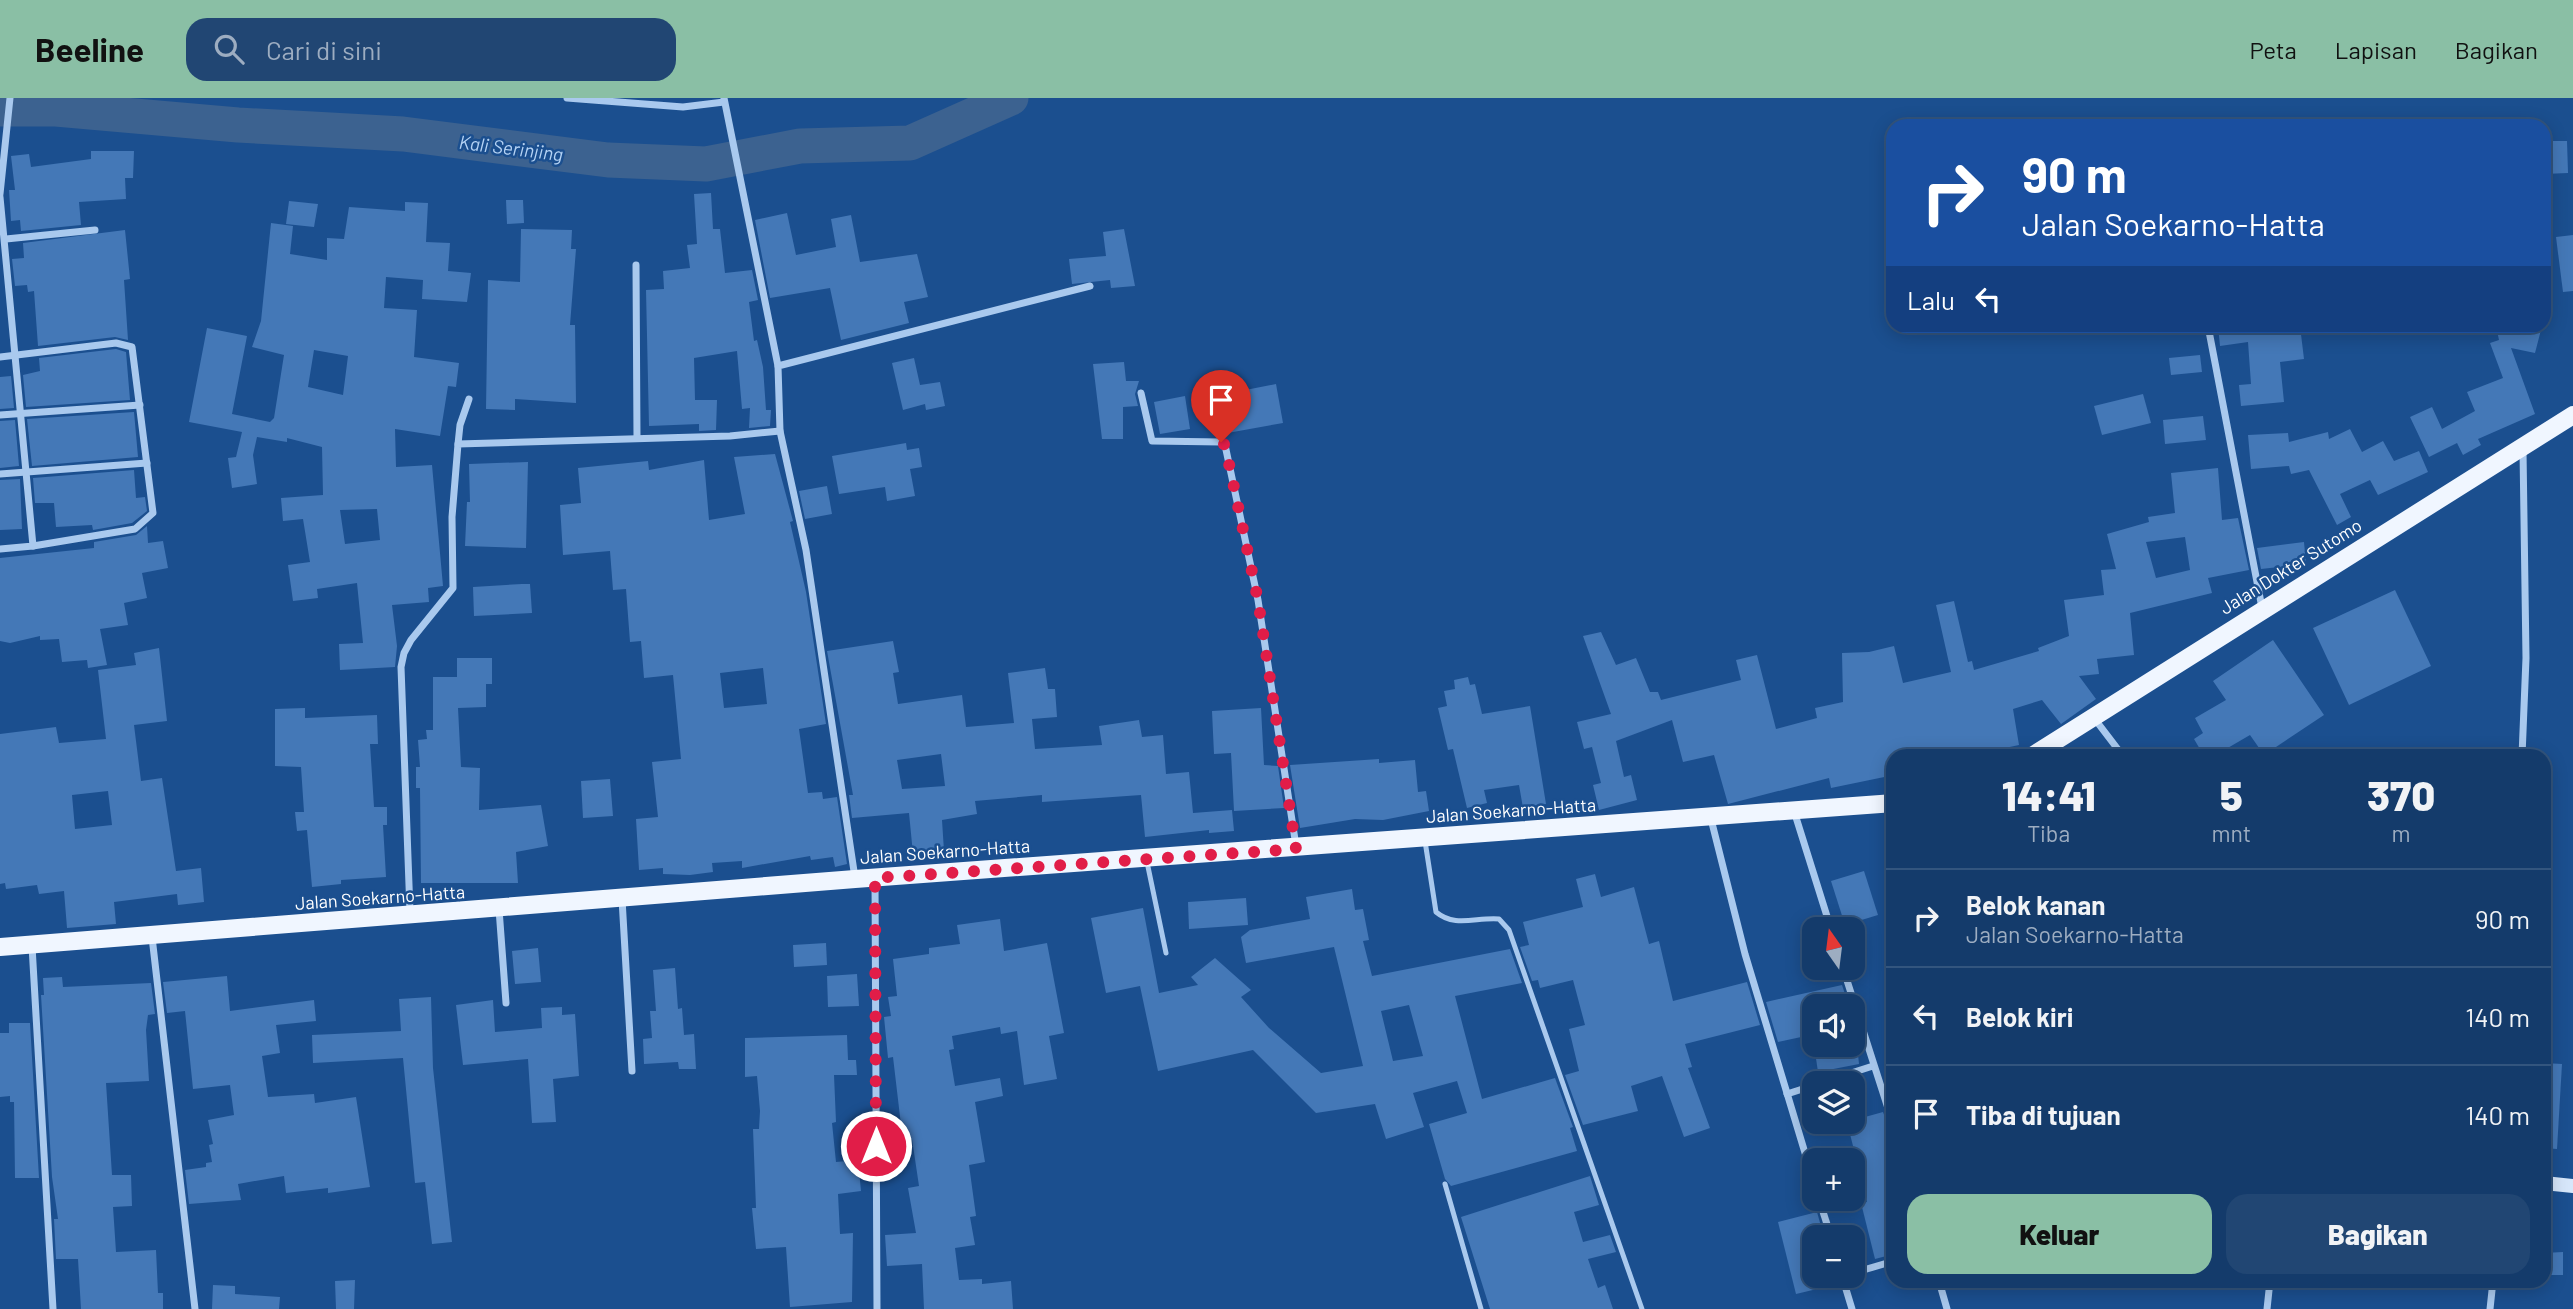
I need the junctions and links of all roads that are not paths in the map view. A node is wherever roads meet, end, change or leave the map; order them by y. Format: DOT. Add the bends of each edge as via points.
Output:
graph roads {
  1 [pos="10,98"];
  2 [pos="567,98"];
  3 [pos="724,100"];
  4 [pos="0,195"];
  5 [pos="94,230"];
  6 [pos="6,239"];
  7 [pos="636,265"];
  8 [pos="1090,286"];
  9 [pos="2209,333"];
  10 [pos="16,356"];
  11 [pos="0,358"];
  12 [pos="778,366"];
  13 [pos="1141,393"];
  14 [pos="469,399"];
  15 [pos="140,405"];
  16 [pos="21,414"];
  17 [pos="0,415"];
  18 [pos="2573,415"];
  19 [pos="780,431"];
  20 [pos="637,438"];
  21 [pos="458,444"];
  22 [pos="2523,449"];
  23 [pos="147,463"];
  24 [pos="26,471"];
  25 [pos="0,474"];
  26 [pos="33,546"];
  27 [pos="0,549"];
  28 [pos="2262,608"];
  29 [pos="2094,718"];
  30 [pos="2043,749"];
  31 [pos="2118,749"];
  32 [pos="2522,749"];
  33 [pos="1886,804"];
  34 [pos="1794,811"];
  35 [pos="1711,818"];
  36 [pos="1424,838"];
  37 [pos="1296,849"];
  38 [pos="1147,859"];
  39 [pos="875,878"];
  40 [pos="855,879"];
  41 [pos="622,898"];
  42 [pos="411,917"];
  43 [pos="499,917"];
  44 [pos="1827,917"];
  45 [pos="152,936"];
  46 [pos="32,945"];
  47 [pos="0,947"];
  48 [pos="1166,953"];
  49 [pos="1847,980"];
  50 [pos="506,1003"];
  51 [pos="1873,1066"];
  52 [pos="632,1071"];
  53 [pos="1857,1071"];
  54 [pos="1802,1089"];
  55 [pos="1787,1094"];
  56 [pos="1886,1104"];
  57 [pos="1803,1148"];
  58 [pos="1445,1184"];
  59 [pos="2551,1184"];
  60 [pos="2573,1186"];
  61 [pos="1886,1263"];
  62 [pos="1865,1269"];
  63 [pos="1846,1288"];
  64 [pos="1941,1288"];
  65 [pos="2269,1288"];
  66 [pos="2492,1288"];
  67 [pos="53,1309"];
  68 [pos="195,1309"];
  69 [pos="877,1309"];
  70 [pos="1481,1309"];
  71 [pos="1642,1309"];
  72 [pos="1852,1309"];
  73 [pos="1947,1309"];
  74 [pos="2267,1309"];
  75 [pos="2490,1309"];
  1 -- 4 [label="street"];
  2 -- 3 [label="street" via="682,107"];
  3 -- 12 [label="street"];
  4 -- 6 [label="street"];
  5 -- 6 [label="street"];
  6 -- 10 [label="street"];
  7 -- 20 [label="street"];
  8 -- 12 [label="street"];
  9 -- 28 [label="street"];
  10 -- 11 [label="street"];
  10 -- 15 [label="street" via="116,343 132,347"];
  10 -- 16 [label="street"];
  12 -- 19 [label="street"];
  13 -- 37 [label="street" via="1152,441 1225,445 1258,600"];
  14 -- 21 [label="street"];
  15 -- 16 [label="street"];
  15 -- 23 [label="street"];
  16 -- 17 [label="street"];
  16 -- 24 [label="street"];
  18 -- 22 [label="main road, Jalan Dokter Sutomo"];
  19 -- 20 [label="street"];
  19 -- 40 [label="street" via="806,550"];
  20 -- 21 [label="street"];
  21 -- 42 [label="street" via="453,588 411,640 401,667"];
  22 -- 28 [label="main road, Jalan Dokter Sutomo"];
  22 -- 32 [label="street"];
  23 -- 24 [label="street"];
  23 -- 26 [label="street" via="153,513 143,525 109,536"];
  24 -- 25 [label="street"];
  24 -- 26 [label="street"];
  26 -- 27 [label="street"];
  28 -- 29 [label="main road, Jalan Dokter Sutomo"];
  29 -- 30 [label="main road, Jalan Dokter Sutomo"];
  29 -- 31 [label="street"];
  33 -- 34 [label="main road, Jalan Soekarno-Hatta"];
  34 -- 35 [label="main road, Jalan Soekarno-Hatta"];
  34 -- 44 [label="street"];
  35 -- 36 [label="main road, Jalan Soekarno-Hatta"];
  35 -- 55 [label="street" via="1718,857"];
  36 -- 37 [label="main road, Jalan Soekarno-Hatta"];
  36 -- 71 [label="lane" via="1436,912 1445,920 1499,919 1509,930"];
  37 -- 38 [label="main road, Jalan Soekarno-Hatta"];
  38 -- 39 [label="main road, Jalan Soekarno-Hatta"];
  38 -- 48 [label="lane"];
  39 -- 40 [label="main road, Jalan Soekarno-Hatta"];
  39 -- 69 [label="street"];
  40 -- 41 [label="main road, Jalan Soekarno-Hatta"];
  41 -- 43 [label="main road, Jalan Soekarno-Hatta"];
  41 -- 52 [label="street"];
  42 -- 43 [label="main road, Jalan Soekarno-Hatta"];
  42 -- 45 [label="main road, Jalan Soekarno-Hatta"];
  43 -- 50 [label="street"];
  45 -- 46 [label="main road, Jalan Soekarno-Hatta"];
  45 -- 68 [label="street"];
  46 -- 47 [label="main road, Jalan Soekarno-Hatta"];
  46 -- 67 [label="street"];
  49 -- 51 [label="street"];
  51 -- 53 [label="street"];
  51 -- 56 [label="street"];
  54 -- 55 [label="street"];
  55 -- 57 [label="street"];
  58 -- 70 [label="lane"];
  59 -- 60 [label="main road"];
  61 -- 62 [label="street"];
  63 -- 72 [label="street"];
  64 -- 73 [label="street"];
  65 -- 74 [label="street"];
  66 -- 75 [label="street"];
}
